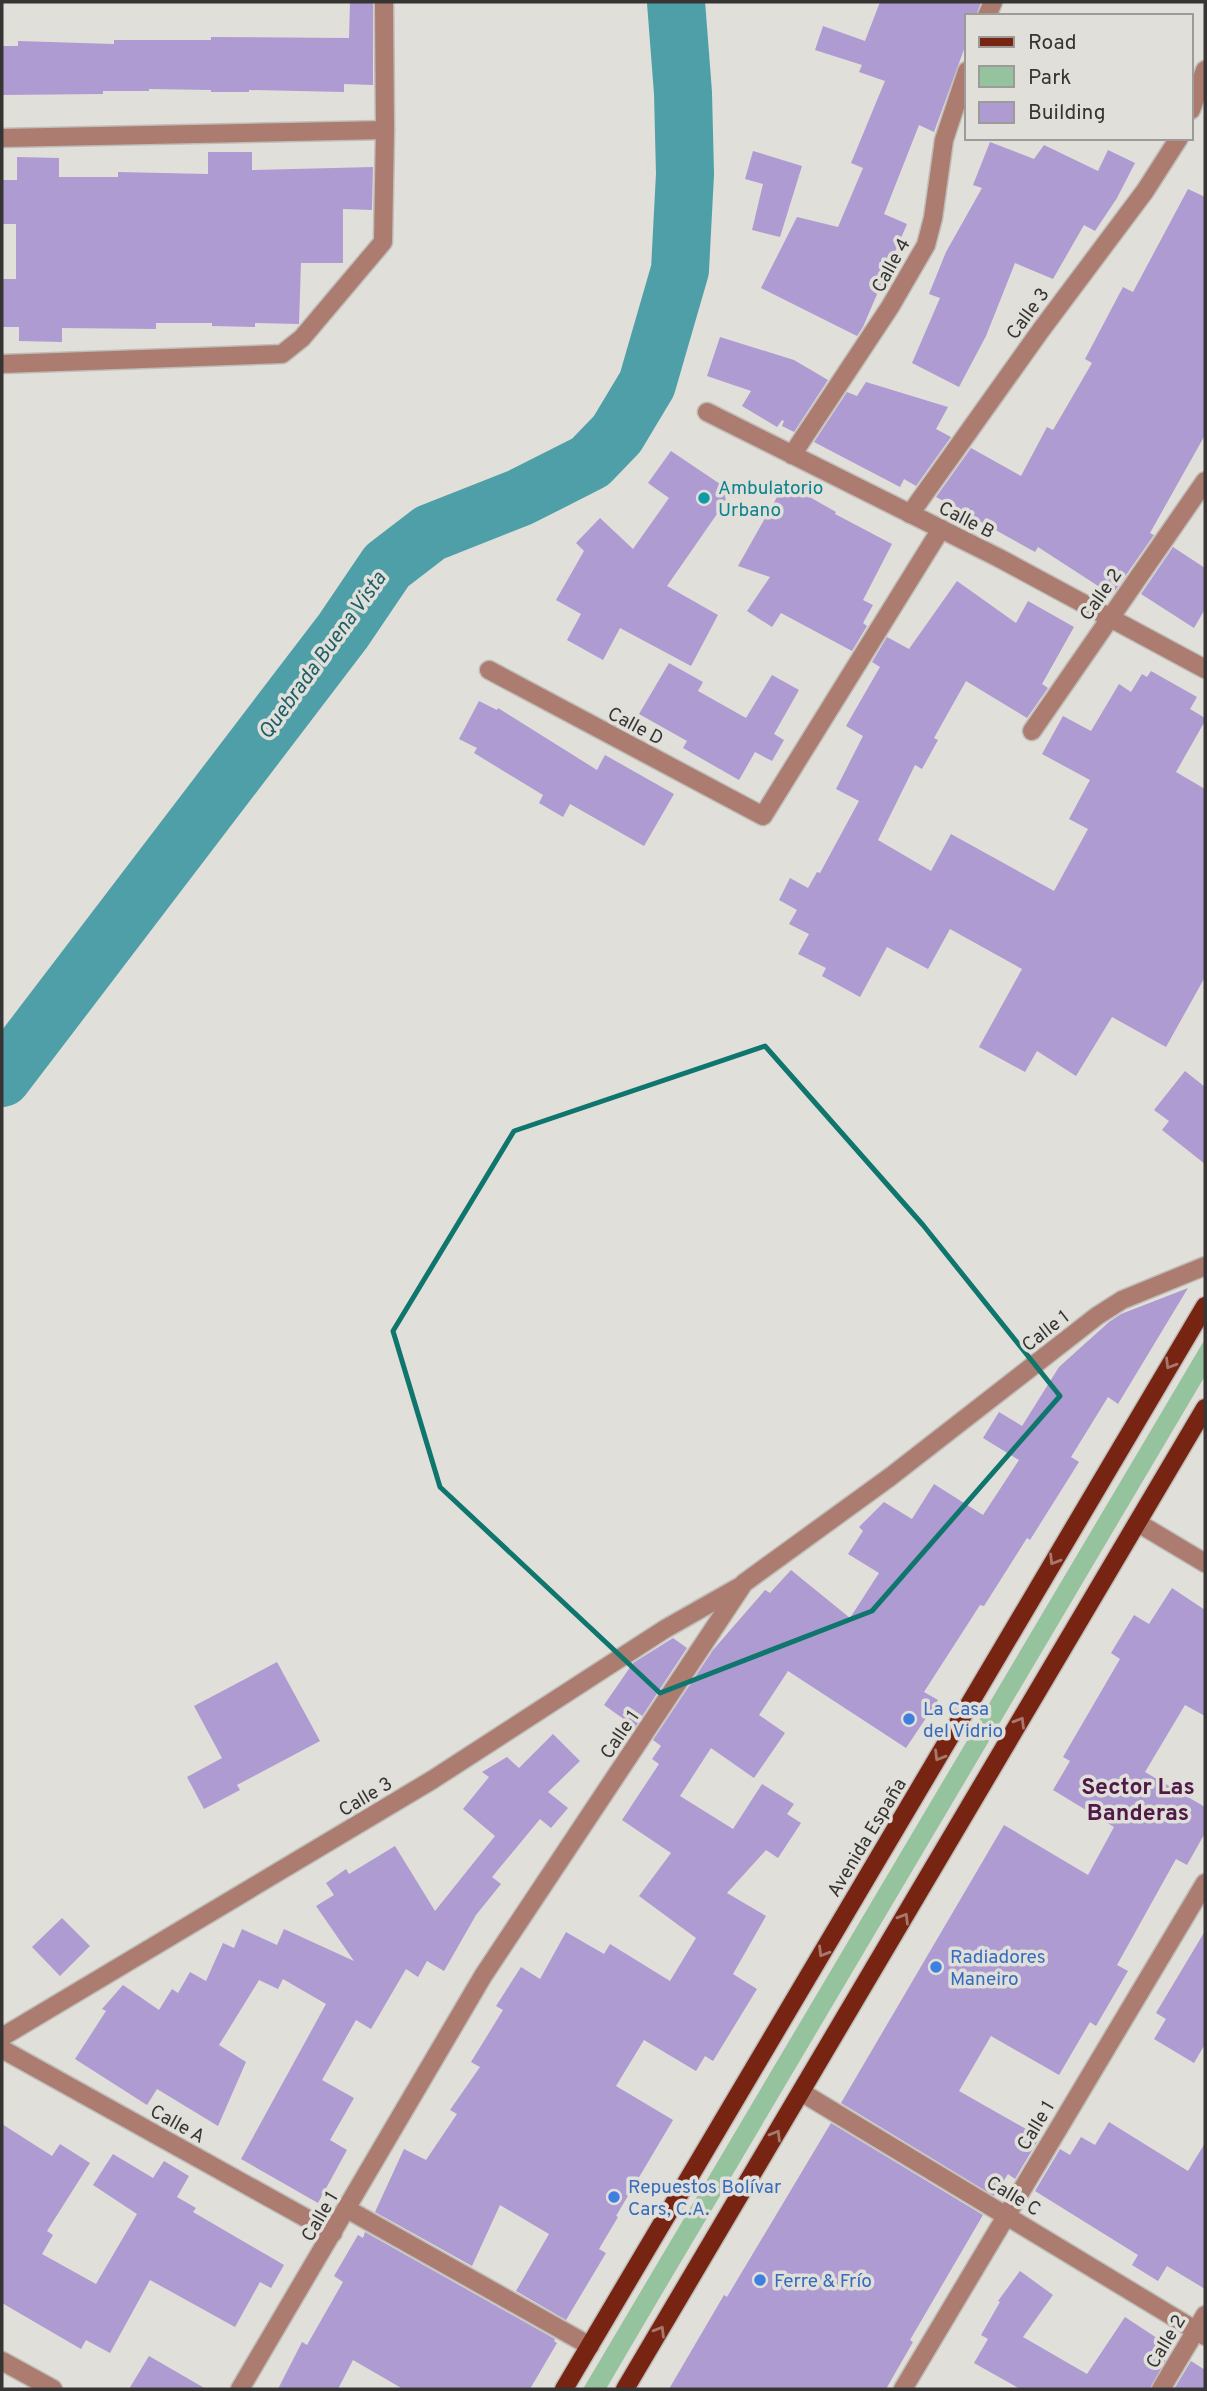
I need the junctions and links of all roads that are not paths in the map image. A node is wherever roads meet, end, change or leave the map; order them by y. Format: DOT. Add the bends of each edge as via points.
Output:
graph roads {
  1 [pos="384,2"];
  2 [pos="1205,70"];
  3 [pos="965,77"];
  4 [pos="1193,104"];
  5 [pos="386,130"];
  6 [pos="2,138"];
  7 [pos="1178,140"];
  8 [pos="2,364"];
  9 [pos="707,412"];
  10 [pos="792,455"];
  11 [pos="1205,481"];
  12 [pos="910,514"];
  13 [pos="941,529"];
  14 [pos="1110,617"];
  15 [pos="1205,668"];
  16 [pos="489,670"];
  17 [pos="1032,731"];
  18 [pos="1205,1266"];
  19 [pos="1205,1306"];
  20 [pos="1205,1408"];
  21 [pos="1138,1522"];
  22 [pos="1205,1563"];
  23 [pos="744,1583"];
  24 [pos="1205,1883"];
  25 [pos="2,2037"];
  26 [pos="2,2049"];
  27 [pos="801,2092"];
  28 [pos="347,2209"];
  29 [pos="1006,2215"];
  30 [pos="333,2233"];
  31 [pos="1202,2327"];
  32 [pos="590,2346"];
  33 [pos="2,2361"];
  34 [pos="53,2389"];
  35 [pos="240,2389"];
  36 [pos="564,2389"];
  37 [pos="625,2389"];
  38 [pos="903,2389"];
  39 [pos="1161,2389"];
  1 -- 5 [label="street"];
  2 -- 4 [label="street"];
  3 -- 10 [label="street, Calle 4" via="944,140 926,245"];
  5 -- 6 [label="street"];
  5 -- 8 [label="street" via="383,242 302,338 282,354"];
  7 -- 12 [label="street, Calle 3"];
  9 -- 10 [label="street, Calle B"];
  10 -- 12 [label="street, Calle B"];
  11 -- 14 [label="street, Calle 2"];
  12 -- 13 [label="street, Calle B"];
  13 -- 14 [label="street, Calle B"];
  13 -- 16 [label="street, Calle D" via="763,816"];
  14 -- 15 [label="street, Calle B"];
  14 -- 17 [label="street, Calle 2"];
  18 -- 23 [label="street, Calle 1" via="1122,1300 1097,1316 890,1477"];
  19 -- 32 [label="main road, Avenida España, one-way"];
  20 -- 21 [label="main road"];
  21 -- 22 [label="street"];
  27 -- 21 [label="main road, one-way"];
  23 -- 25 [label="street, Calle 3" via="432,1780"];
  23 -- 28 [label="street, Calle 1" via="483,1976"];
  24 -- 29 [label="street, Calle 1"];
  26 -- 30 [label="street, Calle A"];
  27 -- 29 [label="street, Calle C"];
  37 -- 27 [label="main road, one-way"];
  28 -- 30 [label="street, Calle 1"];
  28 -- 32 [label="street"];
  29 -- 31 [label="street, Calle C"];
  29 -- 38 [label="street, Calle 1"];
  30 -- 35 [label="street, Calle 1"];
  31 -- 39 [label="street, Calle 2"];
  32 -- 36 [label="main road, Avenida España"];
  33 -- 34 [label="street"];
}
